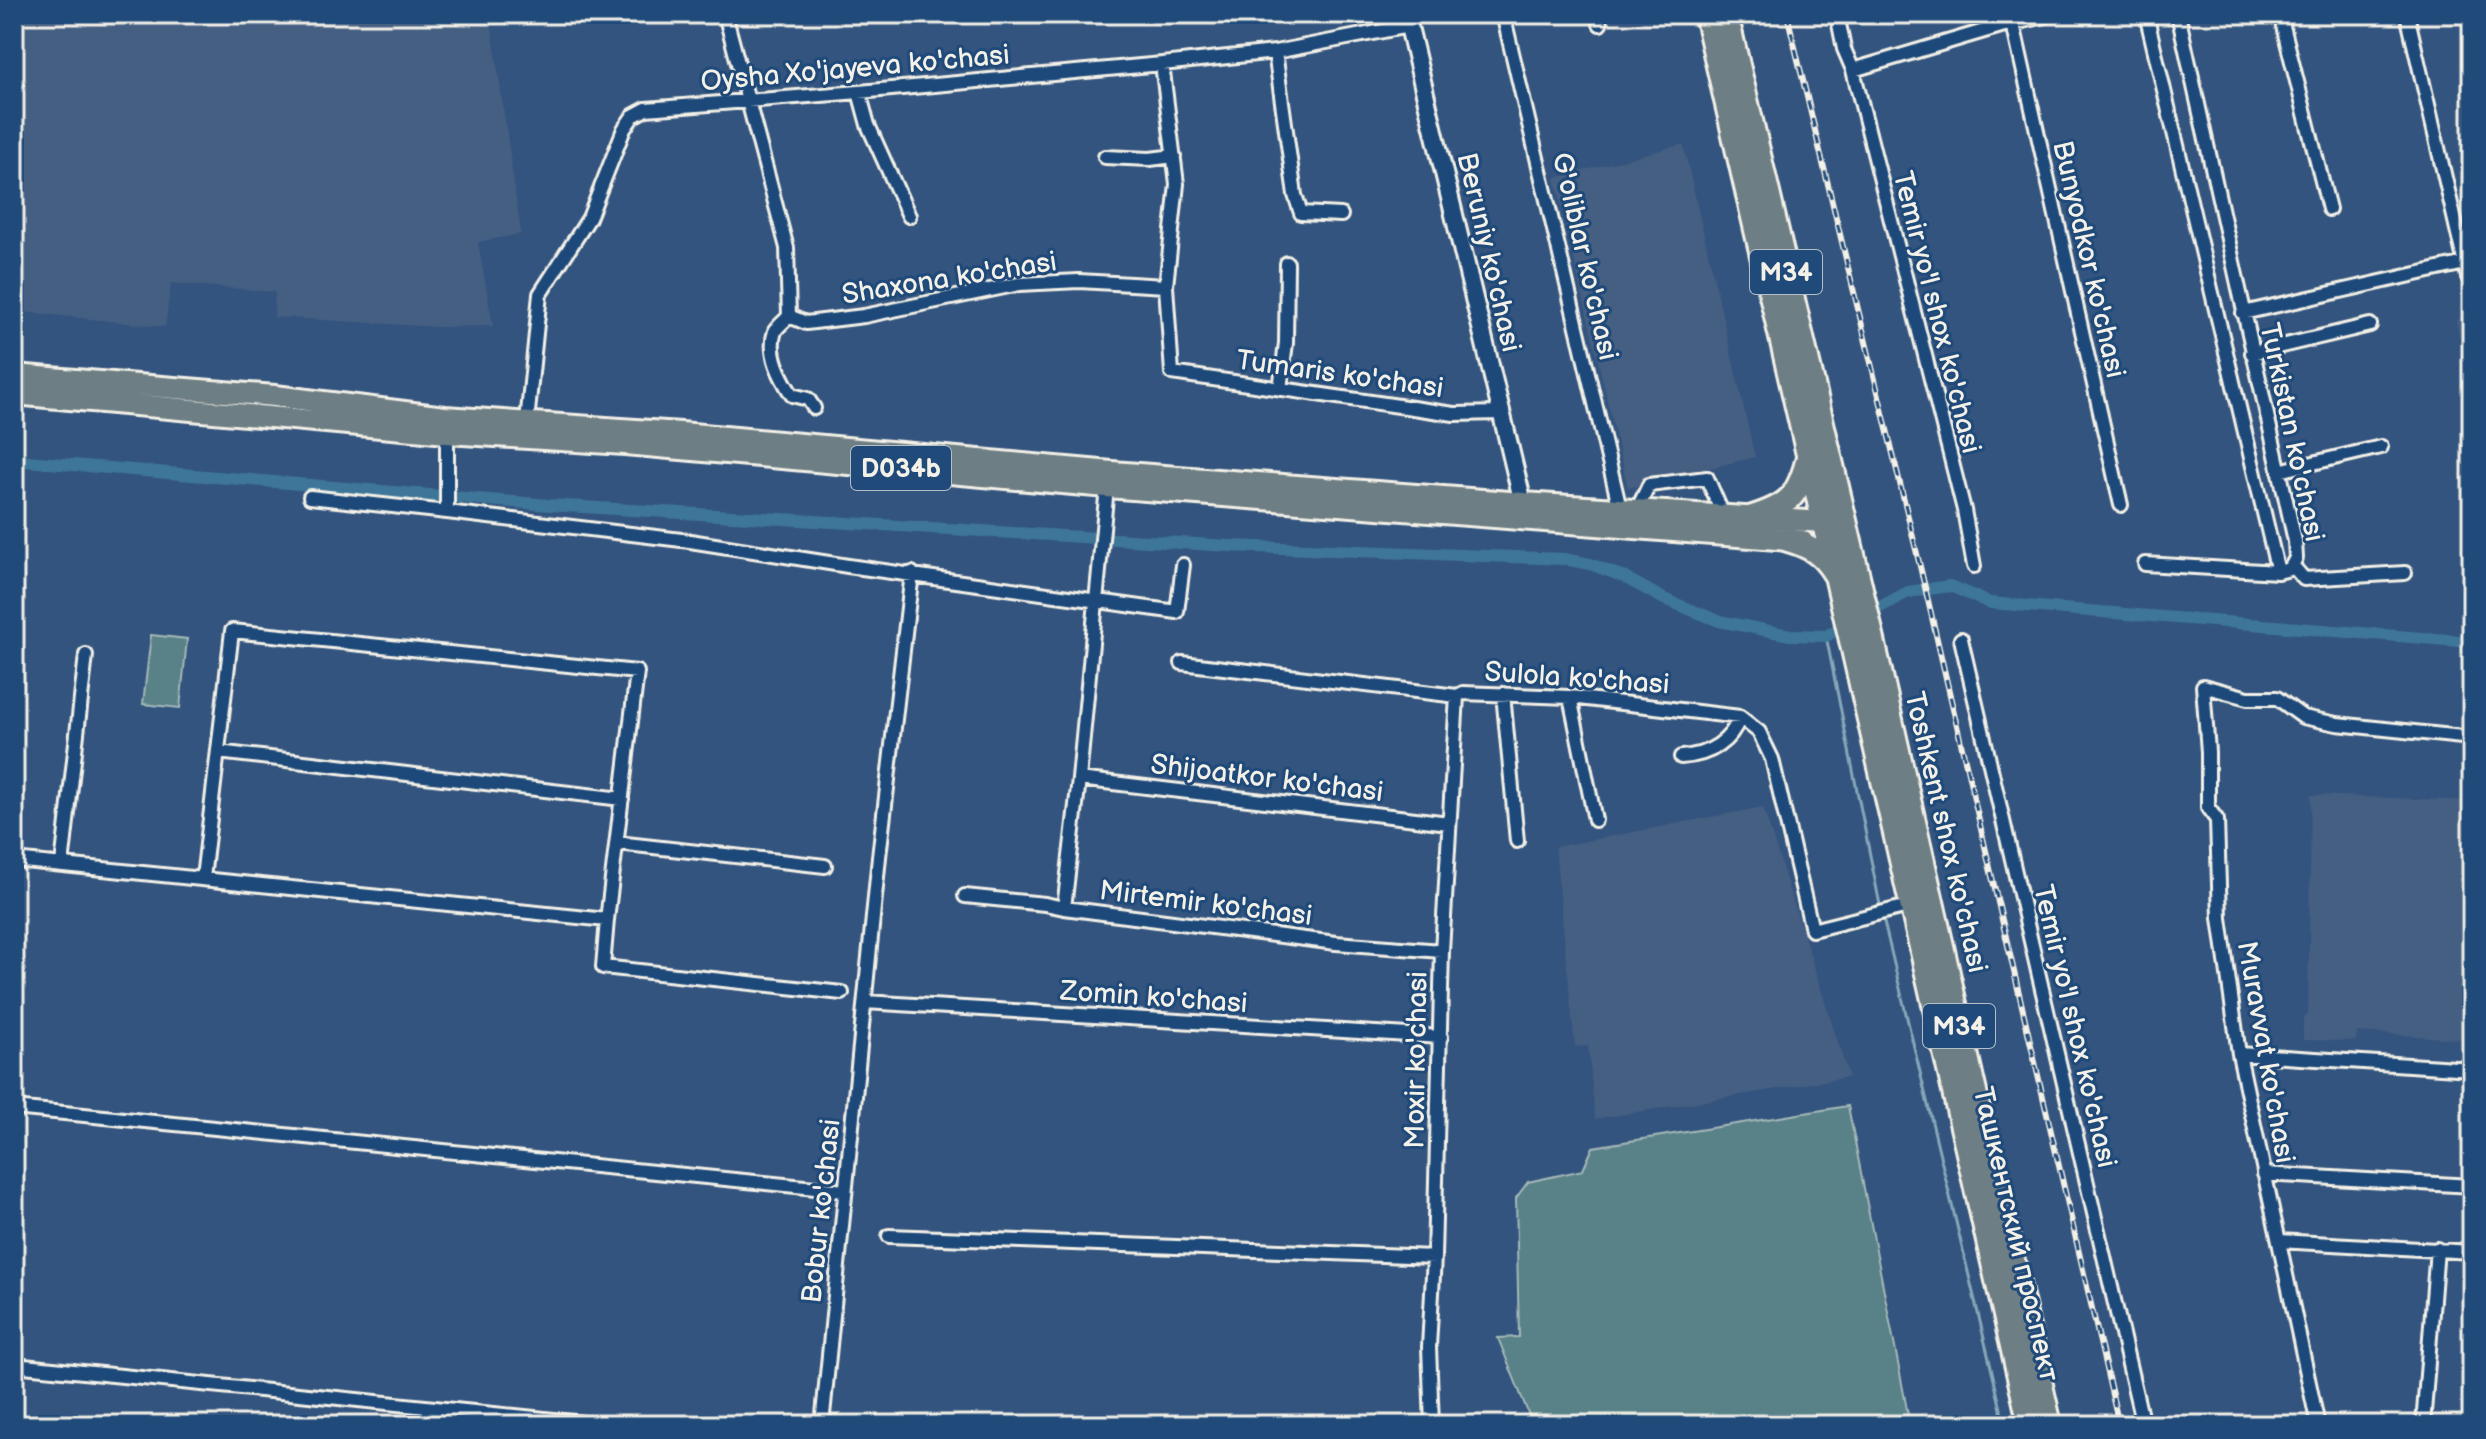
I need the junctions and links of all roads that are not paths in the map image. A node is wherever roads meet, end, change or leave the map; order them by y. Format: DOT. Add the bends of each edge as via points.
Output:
graph roads {
  1 [pos="725,14"];
  2 [pos="1503,14"];
  3 [pos="1706,14"];
  4 [pos="1726,14"];
  5 [pos="1837,14"];
  6 [pos="2054,14"];
  7 [pos="2146,14"];
  8 [pos="2178,14"];
  9 [pos="2280,14"];
  10 [pos="2407,14"];
  11 [pos="1408,20"];
  12 [pos="2004,21"];
  13 [pos="1275,52"];
  14 [pos="1162,64"];
  15 [pos="1853,70"];
  16 [pos="859,92"];
  17 [pos="748,102"];
  18 [pos="1174,156"];
  19 [pos="1105,157"];
  20 [pos="2329,209"];
  21 [pos="1341,215"];
  22 [pos="909,216"];
  23 [pos="1287,263"];
  24 [pos="2465,263"];
  25 [pos="2470,277"];
  26 [pos="1166,286"];
  27 [pos="2243,313"];
  28 [pos="789,316"];
  29 [pos="2370,325"];
  30 [pos="2252,353"];
  31 [pos="14,375"];
  32 [pos="1280,389"];
  33 [pos="14,394"];
  34 [pos="814,408"];
  35 [pos="1501,413"];
  36 [pos="527,422"];
  37 [pos="447,433"];
  38 [pos="2381,447"];
  39 [pos="1818,454"];
  40 [pos="2279,471"];
  41 [pos="1107,487"];
  42 [pos="310,497"];
  43 [pos="1523,503"];
  44 [pos="2121,505"];
  45 [pos="447,509"];
  46 [pos="1628,510"];
  47 [pos="1724,517"];
  48 [pos="1750,518"];
  49 [pos="1833,531"];
  50 [pos="1788,540"];
  51 [pos="2145,564"];
  52 [pos="1183,565"];
  53 [pos="2292,565"];
  54 [pos="1974,566"];
  55 [pos="2278,572"];
  56 [pos="912,573"];
  57 [pos="2405,573"];
  58 [pos="1837,578"];
  59 [pos="1097,600"];
  60 [pos="1858,620"];
  61 [pos="1961,639"];
  62 [pos="86,655"];
  63 [pos="1182,663"];
  64 [pos="1503,694"];
  65 [pos="1457,696"];
  66 [pos="1570,697"];
  67 [pos="1740,717"];
  68 [pos="2472,738"];
  69 [pos="218,752"];
  70 [pos="1681,757"];
  71 [pos="1079,779"];
  72 [pos="622,799"];
  73 [pos="1595,820"];
  74 [pos="1449,823"];
  75 [pos="1517,841"];
  76 [pos="617,843"];
  77 [pos="14,860"];
  78 [pos="62,865"];
  79 [pos="825,866"];
  80 [pos="203,878"];
  81 [pos="965,896"];
  82 [pos="1064,908"];
  83 [pos="1901,908"];
  84 [pos="607,920"];
  85 [pos="1442,951"];
  86 [pos="842,993"];
  87 [pos="865,1002"];
  88 [pos="1441,1037"];
  89 [pos="2239,1054"];
  90 [pos="2472,1069"];
  91 [pos="14,1108"];
  92 [pos="2264,1174"];
  93 [pos="2472,1186"];
  94 [pos="845,1191"];
  95 [pos="889,1236"];
  96 [pos="2279,1241"];
  97 [pos="2437,1249"];
  98 [pos="2472,1252"];
  99 [pos="1434,1257"];
  100 [pos="14,1365"];
  101 [pos="603,1425"];
  102 [pos="822,1425"];
  103 [pos="1432,1425"];
  104 [pos="2030,1425"];
  105 [pos="2050,1425"];
  106 [pos="2143,1425"];
  107 [pos="2318,1425"];
  108 [pos="2423,1425"];
  1 -- 17 [label="street"];
  2 -- 46 [label="street, G'oliblar ko'chasi"];
  3 -- 39 [label="highway, M34"];
  4 -- 39 [label="highway, M34"];
  5 -- 15 [label="street, Temir yo'l shox ko'chasi"];
  6 -- 12 [label="street"];
  7 -- 55 [label="street, Turkistan ko'chasi"];
  8 -- 27 [label="street, Turkistan ko'chasi"];
  9 -- 20 [label="street"];
  10 -- 24 [label="street"];
  11 -- 13 [label="street, Oysha Xo'jayeva ko'chasi"];
  11 -- 35 [label="street, Beruniy ko'chasi"];
  12 -- 15 [label="street"];
  12 -- 44 [label="street, Bunyodkor ko'chasi"];
  13 -- 14 [label="street, Oysha Xo'jayeva ko'chasi"];
  13 -- 21 [label="street" via="1301,213"];
  14 -- 16 [label="street, Oysha Xo'jayeva ko'chasi"];
  14 -- 18 [label="street"];
  15 -- 54 [label="street, Temir yo'l shox ko'chasi"];
  16 -- 17 [label="street, Oysha Xo'jayeva ko'chasi"];
  16 -- 22 [label="street"];
  17 -- 28 [label="street" via="787,248"];
  17 -- 36 [label="street, Oysha Xo'jayeva ko'chasi" via="646,109 624,129 589,218 540,294"];
  18 -- 19 [label="street"];
  18 -- 26 [label="street" via="1177,184"];
  23 -- 32 [label="street"];
  24 -- 25 [label="street"];
  24 -- 27 [label="street"];
  26 -- 28 [label="street, Shaxona ko'chasi" via="1019,284 864,316 806,323"];
  26 -- 32 [label="street, Tumaris ko'chasi" via="1172,373"];
  27 -- 30 [label="street, Turkistan ko'chasi"];
  28 -- 34 [label="street" via="775,331 778,374 792,395 808,399"];
  29 -- 30 [label="street"];
  30 -- 40 [label="street, Turkistan ko'chasi"];
  31 -- 36 [label="main road, D034b" via="275,389 445,417"];
  32 -- 35 [label="street, Tumaris ko'chasi" via="1454,414"];
  33 -- 37 [label="main road, D034b"];
  35 -- 43 [label="street, Beruniy ko'chasi"];
  36 -- 43 [label="main road, D034b"];
  37 -- 41 [label="main road, D034b"];
  37 -- 45 [label="street"];
  38 -- 40 [label="street"];
  39 -- 48 [label="highway" via="1790,499"];
  39 -- 49 [label="highway, M34"];
  40 -- 53 [label="street, Turkistan ko'chasi" via="2295,541"];
  41 -- 50 [label="main road, D034b"];
  41 -- 59 [label="street"];
  42 -- 45 [label="street"];
  43 -- 46 [label="main road, D034b"];
  45 -- 56 [label="street"];
  46 -- 47 [label="main road, D034b"];
  46 -- 47 [label="street" via="1649,485 1707,478"];
  47 -- 48 [label="main road, D034b"];
  48 -- 49 [label="main road, D034b"];
  49 -- 50 [label="main road, D034b"];
  49 -- 58 [label="highway, M34"];
  49 -- 60 [label="highway, M34"];
  50 -- 58 [label="highway" via="1817,552"];
  51 -- 55 [label="street"];
  52 -- 59 [label="street" via="1177,612"];
  53 -- 55 [label="street, Turkistan ko'chasi"];
  53 -- 57 [label="street" via="2304,579"];
  56 -- 59 [label="street"];
  56 -- 87 [label="street, Bobur ko'chasi"];
  58 -- 60 [label="highway, M34"];
  59 -- 71 [label="street"];
  60 -- 83 [label="highway, Ташкентский проспект / M34"];
  60 -- 105 [label="highway, Toshkent shox ko'chasi / M34"];
  61 -- 106 [label="street, Temir yo'l shox ko'chasi"];
  62 -- 78 [label="street"];
  63 -- 65 [label="street, Sulola ko'chasi"];
  64 -- 65 [label="street, Sulola ko'chasi"];
  64 -- 66 [label="street, Sulola ko'chasi"];
  64 -- 75 [label="street"];
  65 -- 74 [label="street, Moxir ko'chasi"];
  66 -- 67 [label="street, Sulola ko'chasi"];
  66 -- 73 [label="street"];
  67 -- 70 [label="street" via="1720,746"];
  67 -- 83 [label="street" via="1759,732 1772,759 1812,930"];
  68 -- 89 [label="street, Muravvat ko'chasi" via="2337,724 2303,717 2277,698 2248,698 2203,686 2208,808 2217,820 2220,918"];
  69 -- 72 [label="street"];
  69 -- 72 [label="street" via="232,631 637,672"];
  69 -- 80 [label="street"];
  71 -- 74 [label="street, Shijoatkor ko'chasi"];
  71 -- 82 [label="street"];
  72 -- 76 [label="street"];
  74 -- 85 [label="street, Moxir ko'chasi"];
  76 -- 79 [label="street"];
  76 -- 84 [label="street"];
  77 -- 78 [label="street"];
  78 -- 80 [label="street"];
  80 -- 84 [label="street"];
  81 -- 82 [label="street, Mirtemir ko'chasi"];
  82 -- 85 [label="street, Mirtemir ko'chasi" via="1336,943"];
  83 -- 104 [label="highway, Ташкентский проспект / M34"];
  84 -- 86 [label="street" via="603,967"];
  85 -- 88 [label="street, Moxir ko'chasi"];
  87 -- 88 [label="street, Zomin ko'chasi"];
  87 -- 94 [label="street, Bobur ko'chasi"];
  88 -- 99 [label="street, Moxir ko'chasi"];
  89 -- 90 [label="street"];
  89 -- 92 [label="street, Muravvat ko'chasi"];
  91 -- 94 [label="street"];
  92 -- 93 [label="street"];
  92 -- 96 [label="street, Muravvat ko'chasi"];
  94 -- 102 [label="street, Bobur ko'chasi"];
  95 -- 99 [label="street"];
  96 -- 97 [label="street"];
  96 -- 107 [label="street, Muravvat ko'chasi"];
  97 -- 98 [label="street"];
  97 -- 108 [label="street"];
  99 -- 103 [label="street, Moxir ko'chasi"];
  100 -- 101 [label="street"];
}
